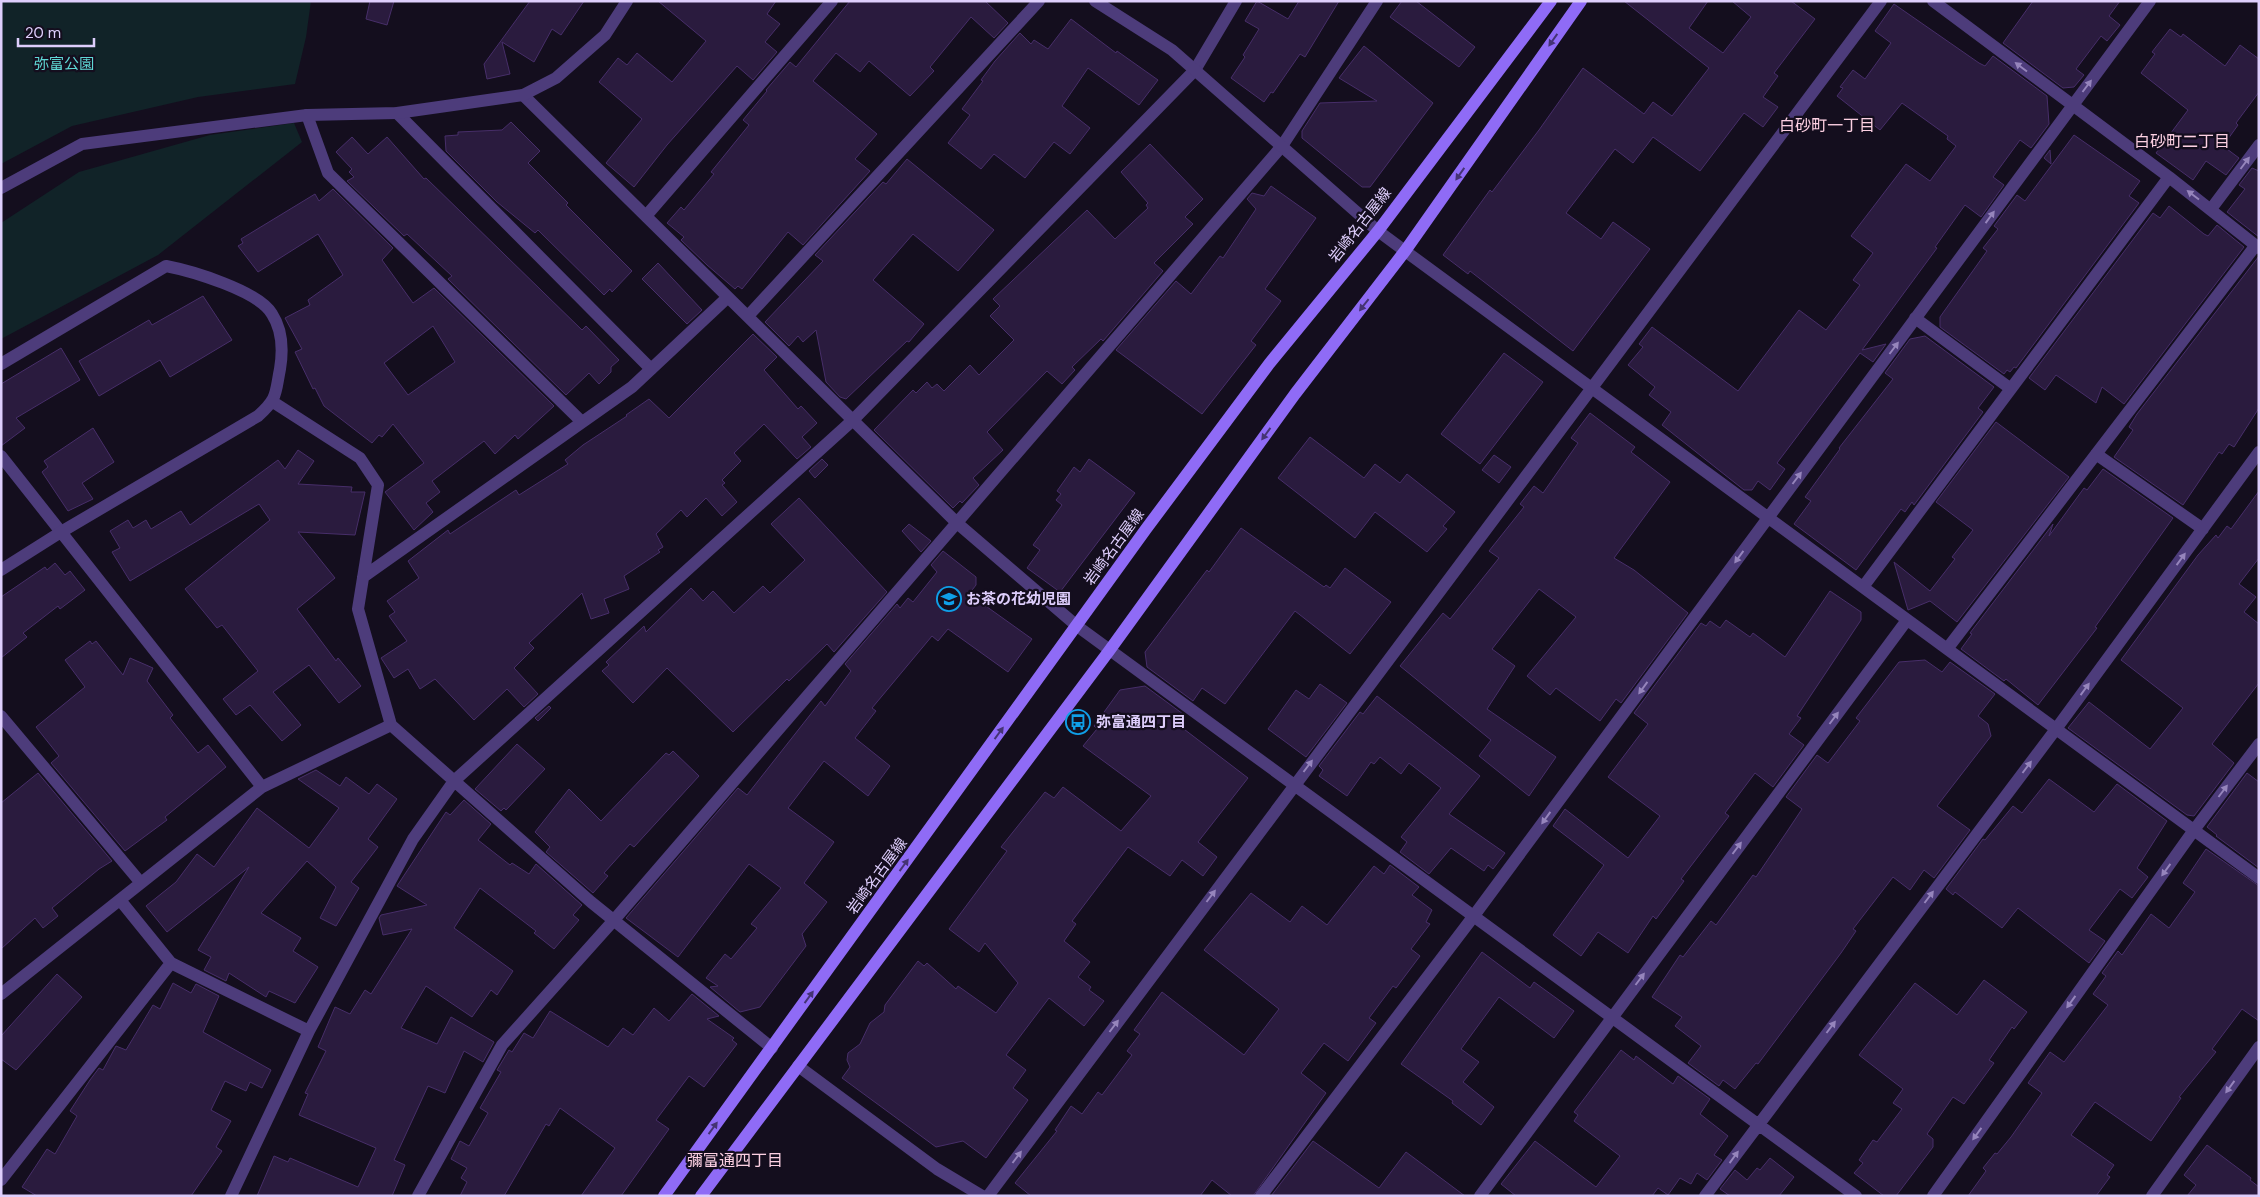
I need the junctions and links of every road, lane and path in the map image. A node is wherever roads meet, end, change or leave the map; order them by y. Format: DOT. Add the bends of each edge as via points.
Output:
graph roads {
  1 [pos="628,1"];
  2 [pos="832,1"];
  3 [pos="1039,1"];
  4 [pos="1095,1"];
  5 [pos="1236,1"];
  6 [pos="1377,1"];
  7 [pos="1551,1"];
  8 [pos="1582,1"];
  9 [pos="1881,1"];
  10 [pos="1933,1"];
  11 [pos="2150,1"];
  12 [pos="1195,70"];
  13 [pos="523,95"];
  14 [pos="2072,105"];
  15 [pos="397,114"];
  16 [pos="307,115"];
  17 [pos="2259,145"];
  18 [pos="1282,146"];
  19 [pos="2169,177"];
  20 [pos="1,188"];
  21 [pos="2211,209"];
  22 [pos="646,216"];
  23 [pos="1378,231"];
  24 [pos="2258,247"];
  25 [pos="1406,251"];
  26 [pos="728,297"];
  27 [pos="748,316"];
  28 [pos="1916,318"];
  29 [pos="1,364"];
  30 [pos="651,369"];
  31 [pos="1591,388"];
  32 [pos="2011,389"];
  33 [pos="273,402"];
  34 [pos="853,420"];
  35 [pos="581,422"];
  36 [pos="2259,452"];
  37 [pos="2096,454"];
  38 [pos="1,456"];
  39 [pos="1768,518"];
  40 [pos="957,522"];
  41 [pos="2203,529"];
  42 [pos="60,532"];
  43 [pos="1,570"];
  44 [pos="363,577"];
  45 [pos="1863,587"];
  46 [pos="1907,620"];
  47 [pos="1076,626"];
  48 [pos="1947,649"];
  49 [pos="1108,651"];
  50 [pos="1,716"];
  51 [pos="391,725"];
  52 [pos="2056,729"];
  53 [pos="2259,744"];
  54 [pos="454,781"];
  55 [pos="1293,786"];
  56 [pos="262,787"];
  57 [pos="2194,830"];
  58 [pos="2259,878"];
  59 [pos="141,883"];
  60 [pos="120,900"];
  61 [pos="1473,917"];
  62 [pos="614,920"];
  63 [pos="171,963"];
  64 [pos="1,994"];
  65 [pos="1611,1018"];
  66 [pos="309,1031"];
  67 [pos="2259,1047"];
  68 [pos="772,1048"];
  69 [pos="798,1066"];
  70 [pos="1758,1124"];
  71 [pos="1,1180"];
  72 [pos="231,1196"];
  73 [pos="418,1196"];
  74 [pos="664,1196"];
  75 [pos="701,1196"];
  76 [pos="982,1196"];
  77 [pos="988,1196"];
  78 [pos="1261,1196"];
  79 [pos="1480,1196"];
  80 [pos="1705,1196"];
  81 [pos="1856,1196"];
  82 [pos="1933,1196"];
  83 [pos="2152,1196"];
  1 -- 13 [label="street" via="605,35 556,78"];
  2 -- 22 [label="street"];
  3 -- 27 [label="street"];
  4 -- 12 [label="street" via="1172,50"];
  5 -- 12 [label="street"];
  6 -- 18 [label="street"];
  7 -- 23 [label="main road, 岩崎名古屋線"];
  8 -- 25 [label="main road, one-way"];
  9 -- 31 [label="street"];
  14 -- 10 [label="street, one-way"];
  14 -- 11 [label="street, one-way"];
  12 -- 18 [label="street"];
  12 -- 34 [label="street"];
  13 -- 15 [label="street"];
  13 -- 22 [label="street"];
  14 -- 19 [label="street"];
  28 -- 14 [label="street, one-way"];
  15 -- 16 [label="street"];
  15 -- 30 [label="street"];
  16 -- 20 [label="street" via="82,144"];
  16 -- 35 [label="street" via="328,173"];
  21 -- 17 [label="street, one-way"];
  18 -- 23 [label="street"];
  18 -- 40 [label="street"];
  21 -- 19 [label="street, one-way"];
  19 -- 32 [label="street"];
  21 -- 24 [label="street"];
  22 -- 26 [label="street"];
  23 -- 25 [label="street"];
  23 -- 47 [label="main road, 岩崎名古屋線" via="1269,364"];
  24 -- 37 [label="street"];
  25 -- 31 [label="street"];
  25 -- 49 [label="main road, one-way" via="1295,394"];
  26 -- 27 [label="street"];
  26 -- 30 [label="street"];
  27 -- 34 [label="street"];
  28 -- 32 [label="street"];
  39 -- 28 [label="street, one-way"];
  29 -- 33 [label="street" via="166,266 192,271 253,297 272,314 284,349"];
  30 -- 35 [label="street" via="632,387"];
  31 -- 39 [label="street"];
  55 -- 31 [label="street, one-way"];
  32 -- 45 [label="street"];
  33 -- 42 [label="street" via="258,416"];
  33 -- 44 [label="street" via="360,458 378,485"];
  34 -- 40 [label="street"];
  34 -- 54 [label="street"];
  35 -- 44 [label="street"];
  36 -- 41 [label="street"];
  37 -- 41 [label="street"];
  37 -- 48 [label="street"];
  38 -- 42 [label="street"];
  39 -- 45 [label="street"];
  39 -- 61 [label="street, one-way"];
  40 -- 47 [label="street"];
  40 -- 62 [label="street"];
  52 -- 41 [label="street, one-way"];
  42 -- 43 [label="street"];
  42 -- 56 [label="street"];
  44 -- 51 [label="street" via="358,609"];
  45 -- 46 [label="street"];
  46 -- 48 [label="street"];
  65 -- 46 [label="street, one-way"];
  47 -- 49 [label="street"];
  68 -- 47 [label="main road, 岩崎名古屋線, one-way"];
  48 -- 52 [label="street"];
  49 -- 55 [label="street"];
  49 -- 69 [label="main road"];
  50 -- 59 [label="street"];
  51 -- 54 [label="street"];
  51 -- 56 [label="street"];
  52 -- 57 [label="street"];
  70 -- 52 [label="street, one-way"];
  57 -- 53 [label="street, one-way"];
  54 -- 62 [label="street"];
  54 -- 66 [label="street" via="413,840"];
  55 -- 61 [label="street"];
  77 -- 55 [label="street, one-way"];
  56 -- 59 [label="street"];
  57 -- 58 [label="street"];
  57 -- 82 [label="street, one-way"];
  59 -- 60 [label="street"];
  60 -- 63 [label="street"];
  60 -- 64 [label="street"];
  61 -- 65 [label="street"];
  61 -- 78 [label="street"];
  62 -- 68 [label="street"];
  62 -- 73 [label="street" via="502,1045"];
  63 -- 66 [label="street"];
  63 -- 71 [label="street"];
  65 -- 70 [label="street"];
  65 -- 79 [label="street"];
  66 -- 72 [label="street"];
  67 -- 83 [label="street, one-way"];
  74 -- 68 [label="main road, 岩崎名古屋線, one-way"];
  69 -- 75 [label="main road"];
  69 -- 76 [label="street" via="937,1169"];
  80 -- 70 [label="street, one-way"];
  70 -- 81 [label="street"];
}
